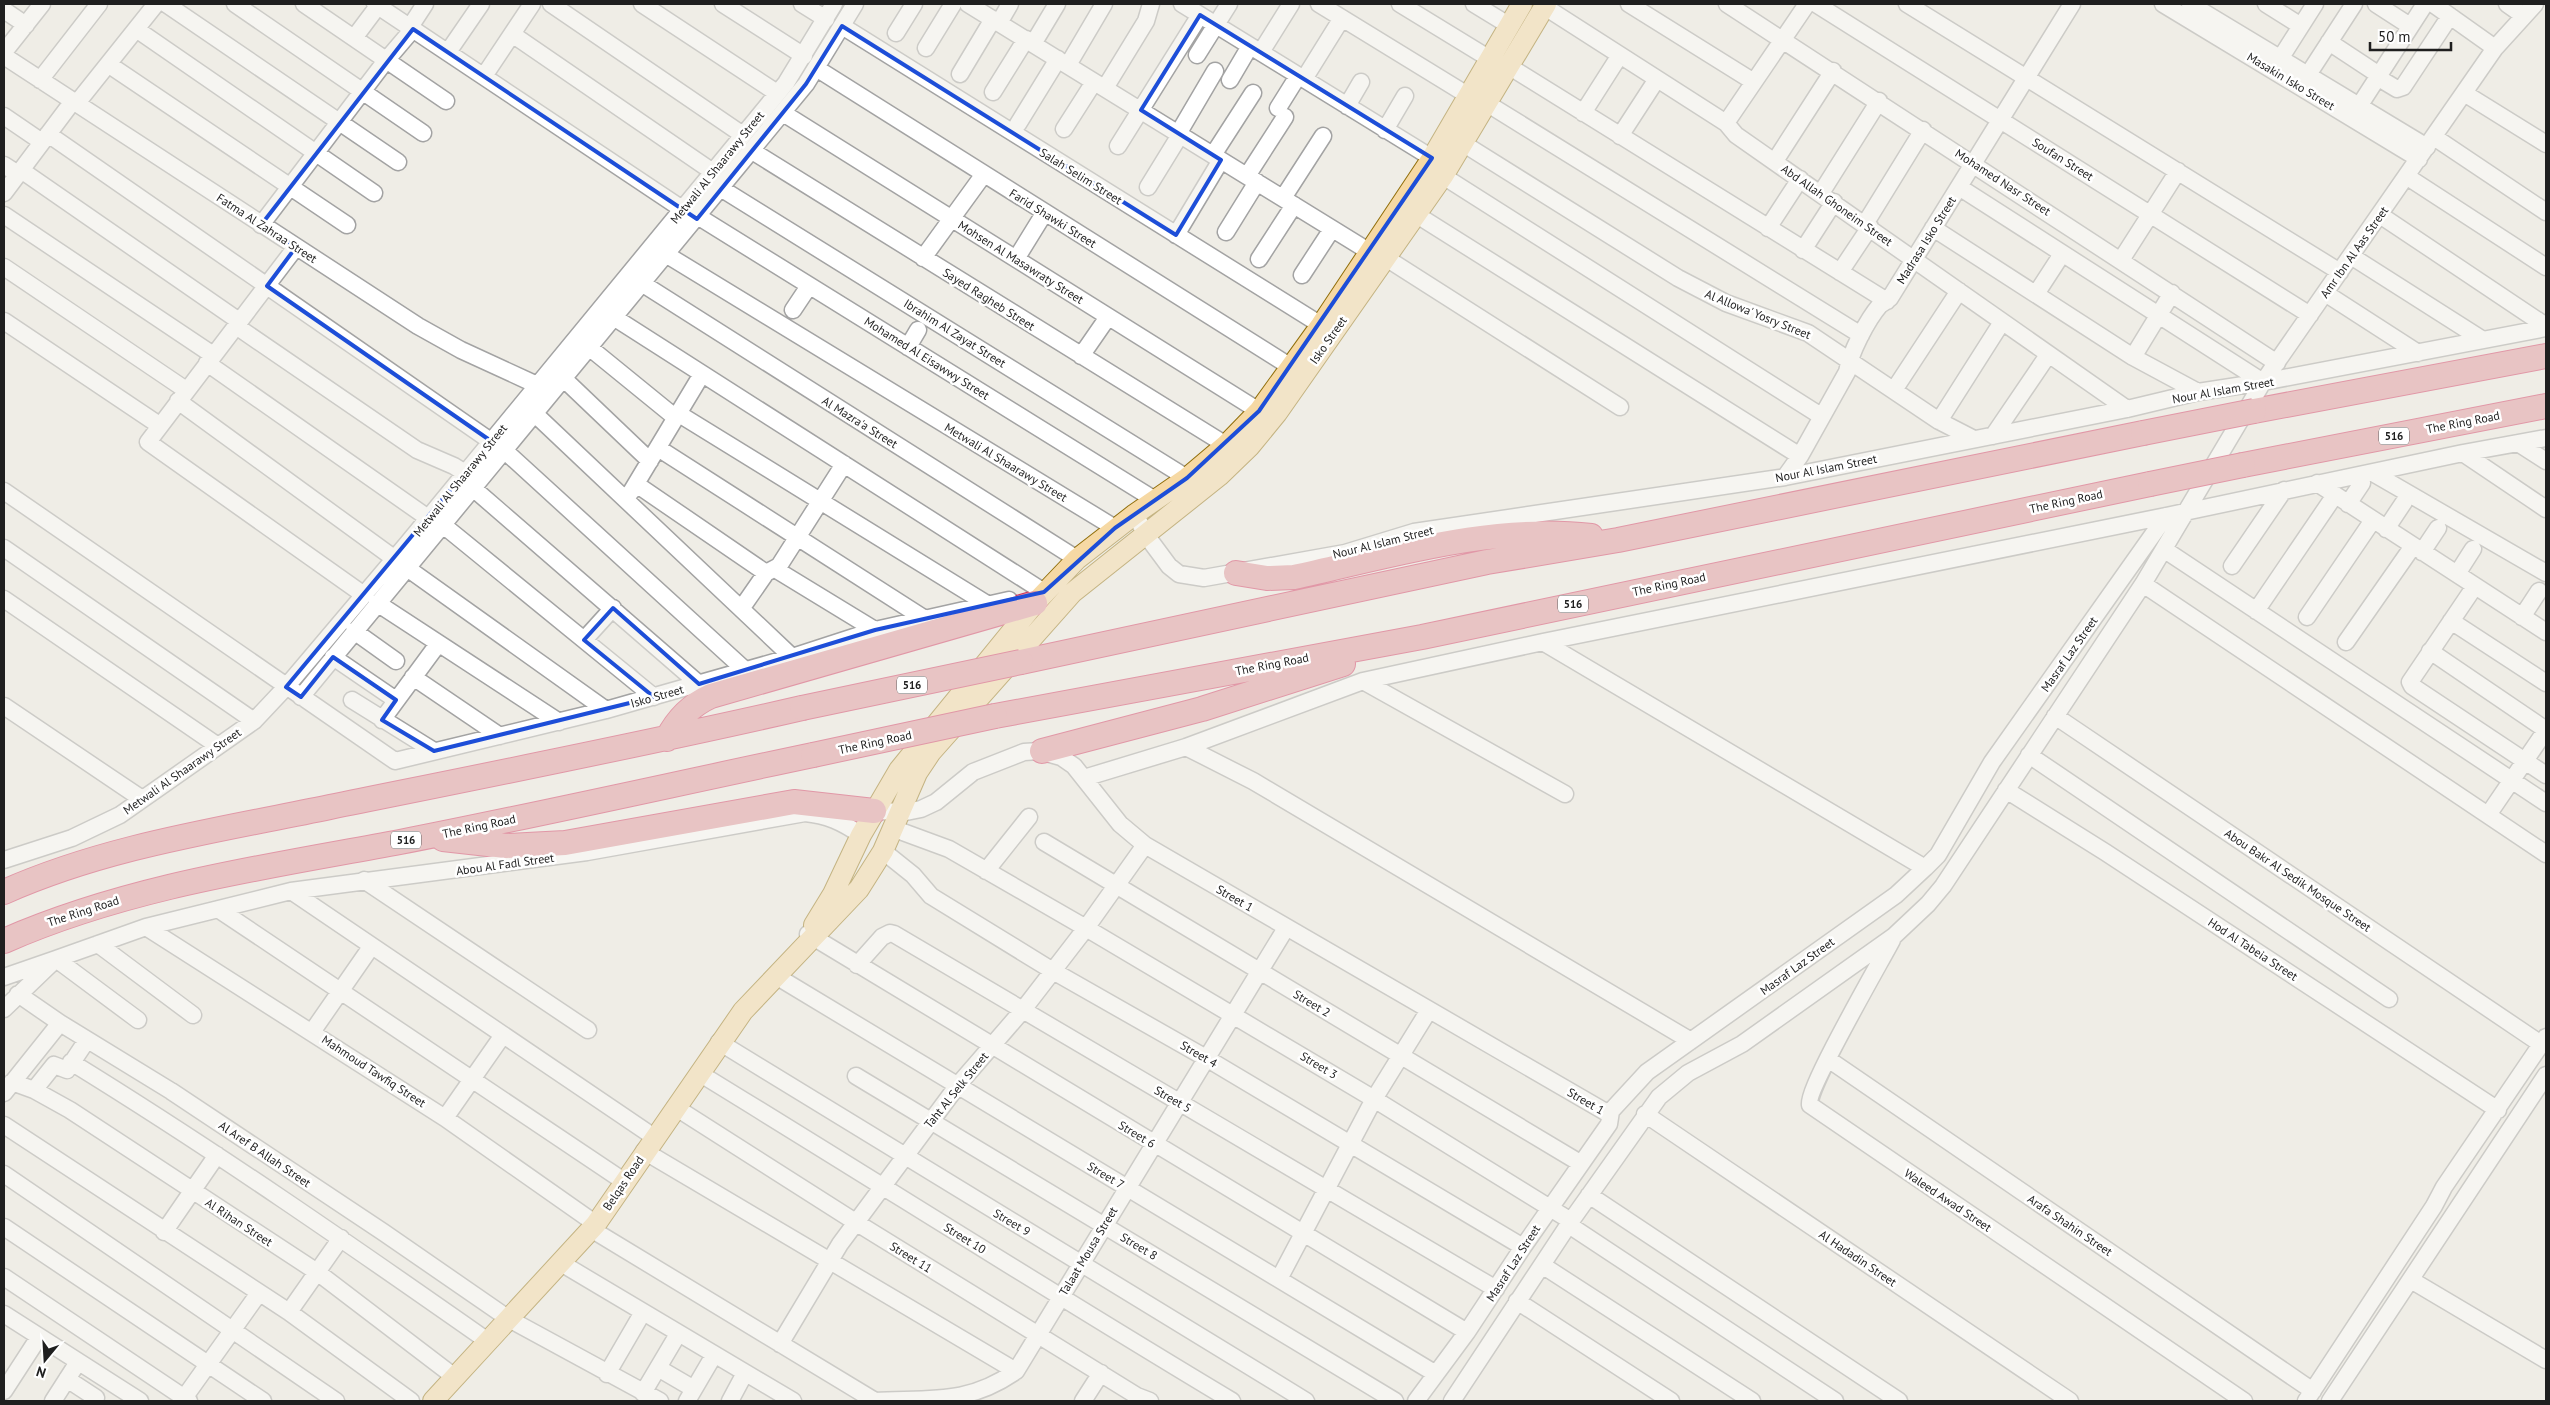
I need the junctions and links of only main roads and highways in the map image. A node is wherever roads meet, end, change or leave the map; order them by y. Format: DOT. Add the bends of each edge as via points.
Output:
graph roads {
  1 [pos="1522,4"];
  2 [pos="1545,5"];
  3 [pos="1378,255"];
  4 [pos="2546,356"];
  5 [pos="2546,406"];
  6 [pos="1618,540"];
  7 [pos="1236,572"];
  8 [pos="1042,605"];
  9 [pos="1422,636"];
  10 [pos="667,739"];
  11 [pos="1042,751"];
  12 [pos="874,811"];
  13 [pos="429,836"];
  14 [pos="4,892"];
  15 [pos="811,936"];
  16 [pos="4,941"];
  17 [pos="433,1401"];
  1 -- 3 [label="main road, Isko Street"];
  2 -- 3 [label="main road, Isko Street" via="1464,144 1417,215"];
  3 -- 8 [label="main road, Isko Street" via="1321,325 1259,411 1188,478 1115,528 1077,559"];
  3 -- 8 [label="main road, Isko Street" via="1278,413 1250,446 1219,476 1146,535 1086,579"];
  4 -- 6 [label="highway, 516, bridge" via="2143,433"];
  5 -- 9 [label="highway, The Ring Road / 516, bridge" via="2242,465"];
  6 -- 7 [label="highway" via="1576,534 1513,534 1476,538 1294,577 1267,578"];
  6 -- 10 [label="highway, 516, bridge" via="1487,562"];
  8 -- 10 [label="highway" via="711,696 687,711"];
  8 -- 12 [label="main road" via="899,770"];
  8 -- 15 [label="main road" via="917,773 883,851 859,889"];
  9 -- 11 [label="highway" via="1202,709"];
  9 -- 13 [label="highway, The Ring Road / 516, bridge" via="995,716"];
  10 -- 14 [label="highway, 516" via="148,844 62,869"];
  12 -- 13 [label="highway" via="794,802 686,823 545,844 487,845"];
  12 -- 15 [label="main road"];
  13 -- 16 [label="highway, The Ring Road / 516" via="194,881 121,899 72,913"];
  15 -- 17 [label="main road, Belqas Road" via="719,1042 593,1227"];
}
